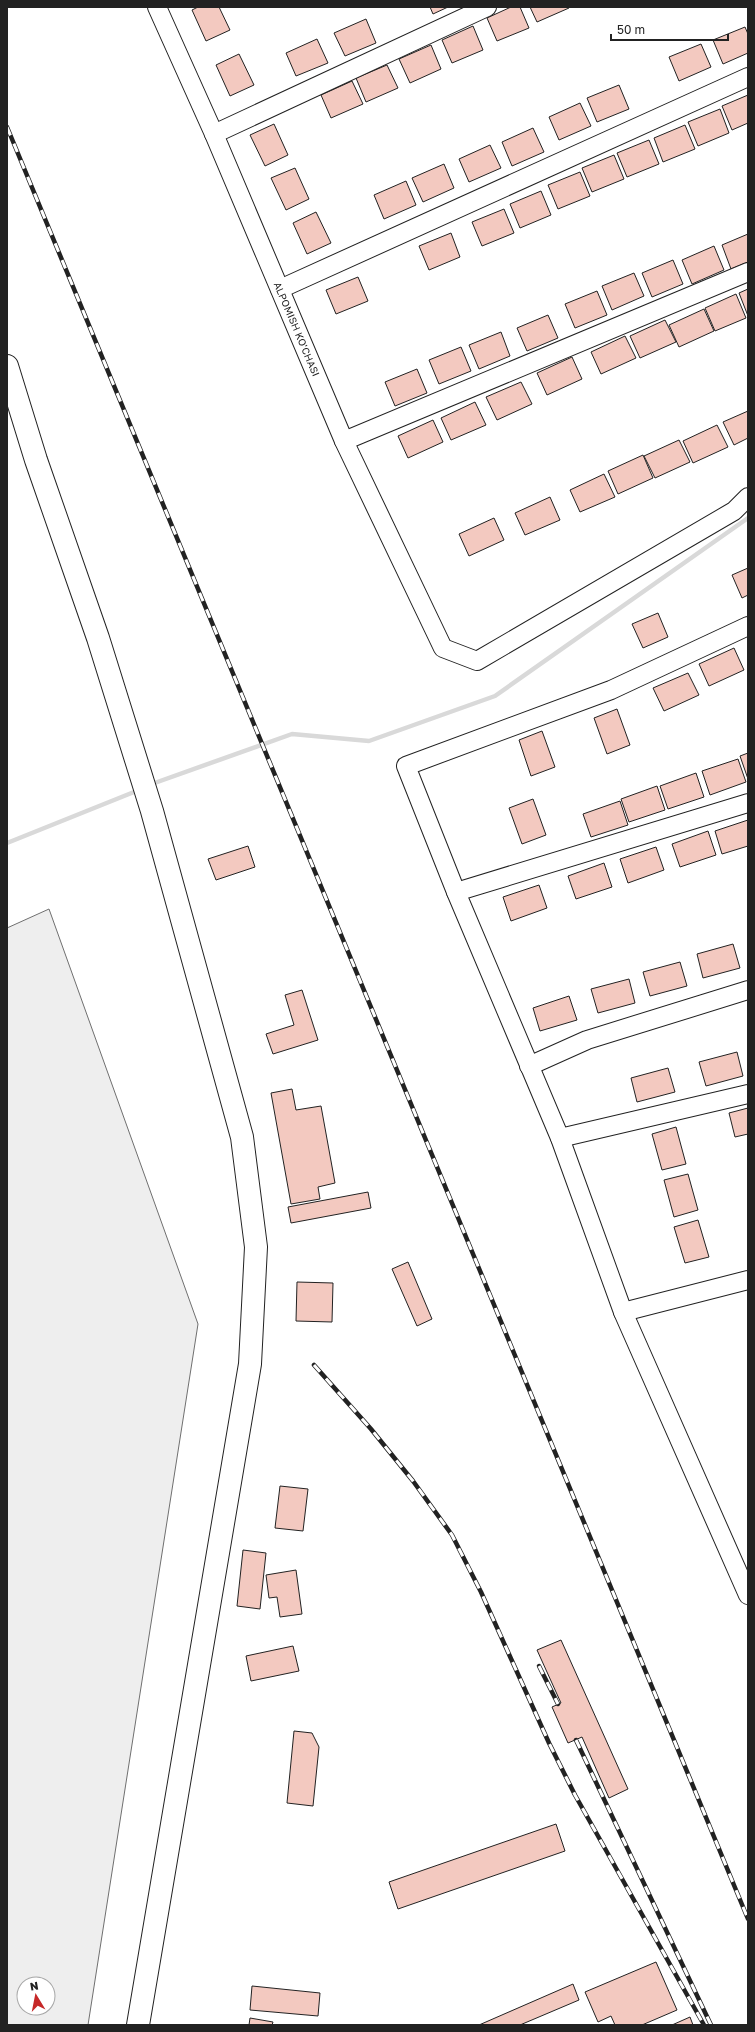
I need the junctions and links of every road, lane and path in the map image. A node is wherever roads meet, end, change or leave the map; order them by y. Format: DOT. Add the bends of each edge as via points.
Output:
graph roads {
  1 [pos="156,7"];
  2 [pos="487,7"];
  3 [pos="748,77"];
  4 [pos="214,134"];
  5 [pos="748,272"];
  6 [pos="280,289"];
  7 [pos="7,366"];
  8 [pos="344,441"];
  9 [pos="748,497"];
  10 [pos="748,626"];
  11 [pos="748,803"];
  12 [pos="456,892"];
  13 [pos="748,990"];
  14 [pos="529,1066"];
  15 [pos="748,1094"];
  16 [pos="560,1138"];
  17 [pos="748,1280"];
  18 [pos="623,1312"];
  19 [pos="748,1595"];
  20 [pos="138,2025"];
  1 -- 4 [label="street, ALPOMISH KO'CHASI"];
  2 -- 4 [label="street"];
  3 -- 6 [label="street"];
  4 -- 6 [label="street, ALPOMISH KO'CHASI"];
  5 -- 8 [label="street"];
  6 -- 8 [label="street, ALPOMISH KO'CHASI"];
  7 -- 20 [label="main road" via="36,460 98,638 152,811 242,1137 256,1247 250,1364"];
  8 -- 9 [label="street, ALPOMISH KO'CHASI" via="443,648 477,661 734,511"];
  10 -- 12 [label="street" via="611,690 406,766"];
  11 -- 12 [label="street"];
  12 -- 14 [label="street"];
  13 -- 14 [label="street" via="587,1040"];
  14 -- 16 [label="street"];
  15 -- 16 [label="street"];
  16 -- 18 [label="street"];
  17 -- 18 [label="street"];
  18 -- 19 [label="street"];
}
